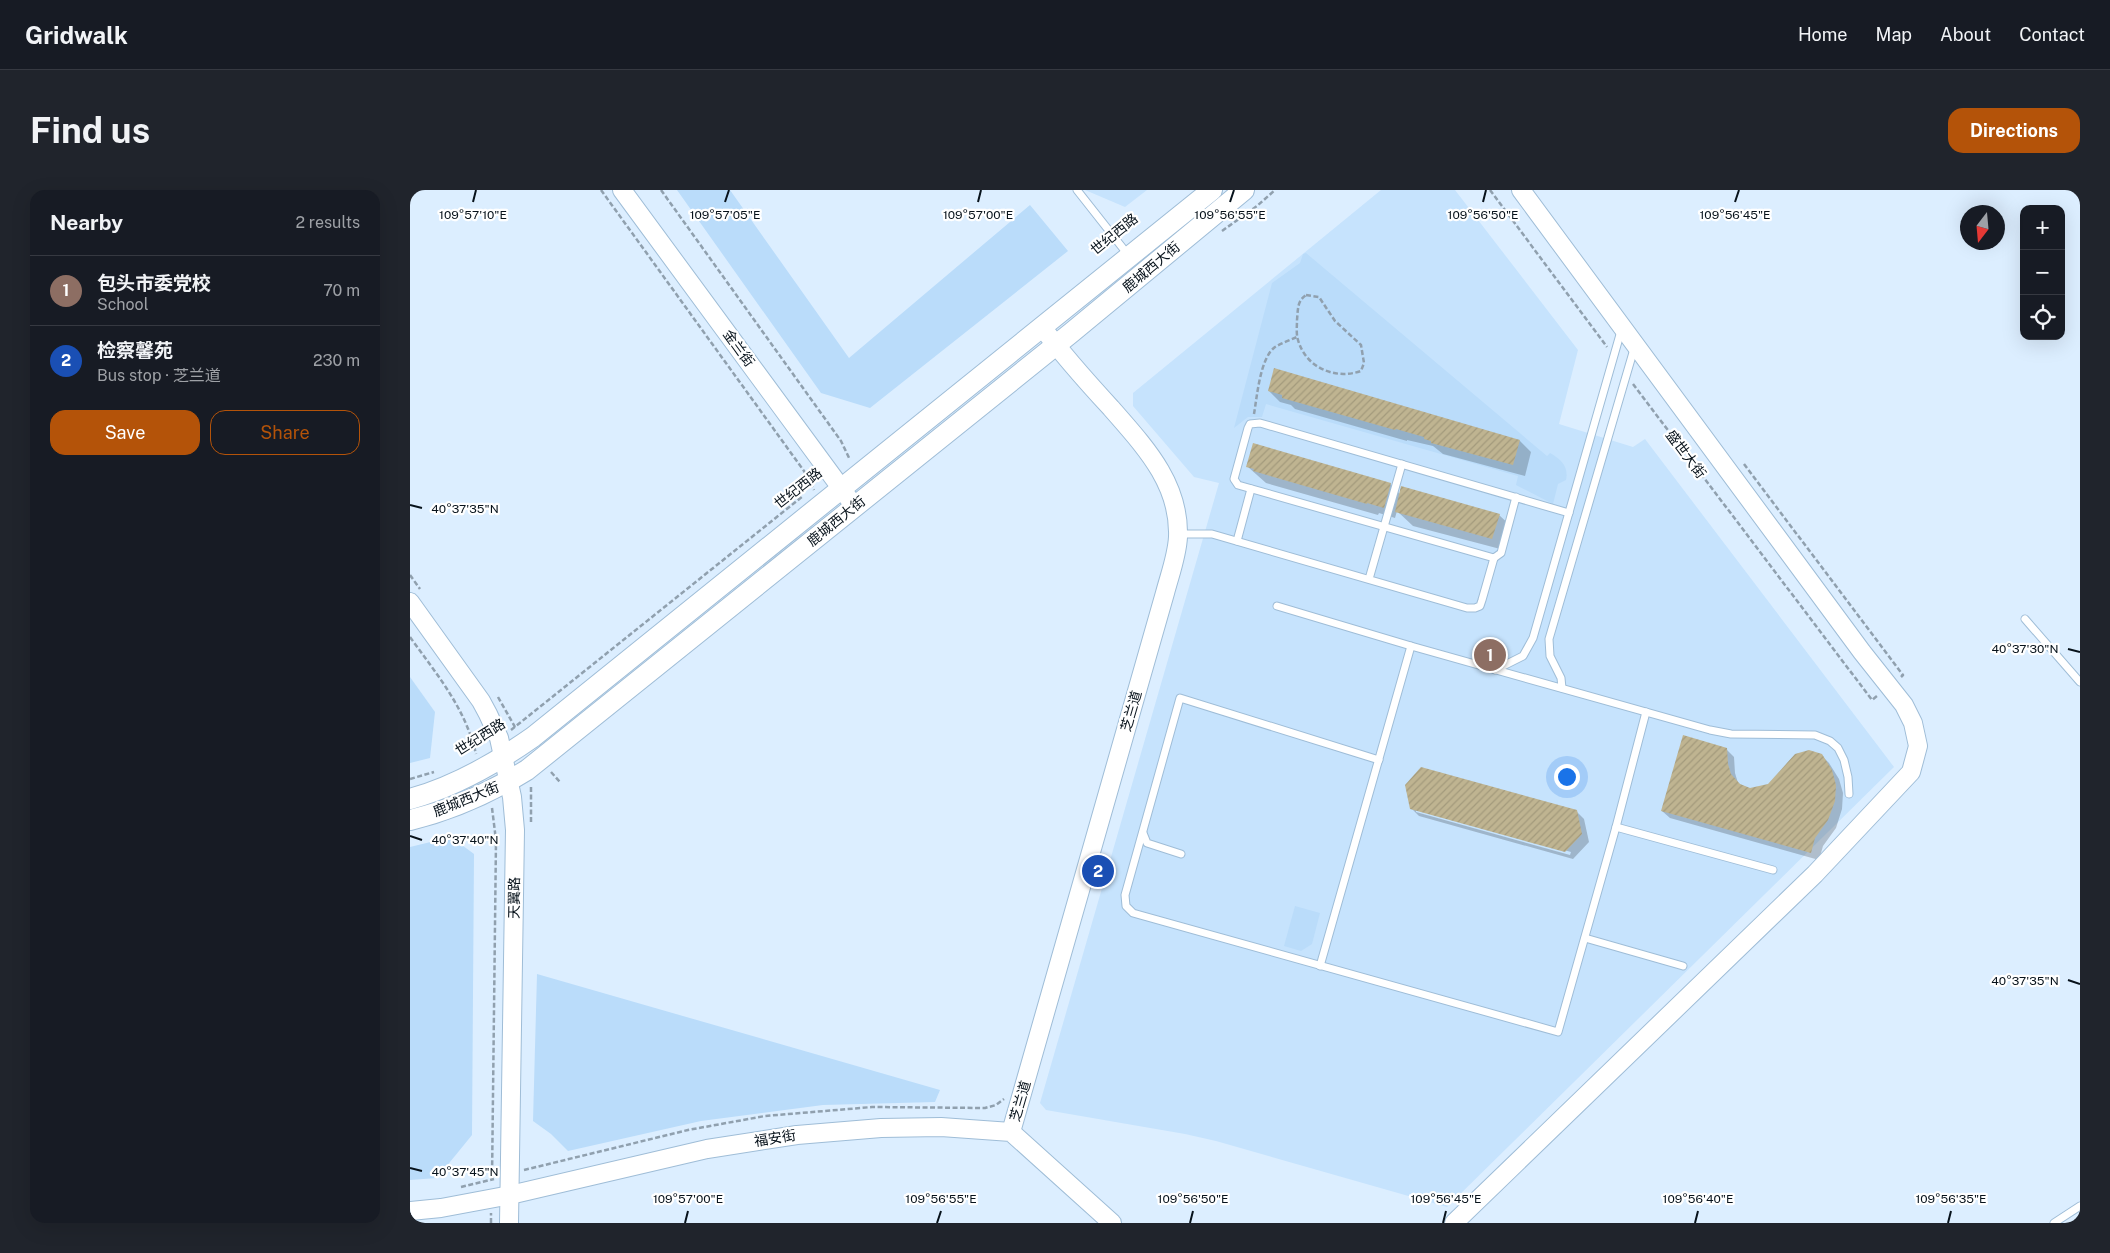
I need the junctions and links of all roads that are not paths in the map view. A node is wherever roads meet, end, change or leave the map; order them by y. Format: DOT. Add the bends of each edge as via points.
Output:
graph roads {
  1 [pos="622,190"];
  2 [pos="1077,190"];
  3 [pos="1212,190"];
  4 [pos="1244,190"];
  5 [pos="1521,190"];
  6 [pos="1130,256"];
  7 [pos="1622,326"];
  8 [pos="1042,327"];
  9 [pos="1636,343"];
  10 [pos="1056,345"];
  11 [pos="1402,464"];
  12 [pos="836,481"];
  13 [pos="1251,489"];
  14 [pos="1516,498"];
  15 [pos="855,507"];
  16 [pos="1569,513"];
  17 [pos="1384,526"];
  18 [pos="1178,534"];
  19 [pos="1237,541"];
  20 [pos="1494,558"];
  21 [pos="1369,579"];
  22 [pos="410,602"];
  23 [pos="1277,606"];
  24 [pos="2025,619"];
  25 [pos="1411,646"];
  26 [pos="1495,670"];
  27 [pos="2080,682"];
  28 [pos="1562,688"];
  29 [pos="1646,712"];
  30 [pos="501,747"];
  31 [pos="1379,760"];
  32 [pos="508,782"];
  33 [pos="1849,794"];
  34 [pos="410,799"];
  35 [pos="410,820"];
  36 [pos="1616,827"];
  37 [pos="1142,833"];
  38 [pos="1181,854"];
  39 [pos="1773,870"];
  40 [pos="1584,938"];
  41 [pos="1320,966"];
  42 [pos="1683,966"];
  43 [pos="1011,1132"];
  44 [pos="510,1195"];
  45 [pos="2080,1206"];
  46 [pos="410,1211"];
  47 [pos="509,1223"];
  48 [pos="1112,1223"];
  49 [pos="1454,1223"];
  50 [pos="2054,1223"];
  1 -- 12 [label="street, 金兰街"];
  2 -- 6 [label="lane"];
  3 -- 6 [label="main road, 鹿城西大街"];
  4 -- 10 [label="main road, 鹿城西大街"];
  5 -- 7 [label="street, 盛世大街"];
  6 -- 8 [label="main road, 鹿城西大街"];
  7 -- 9 [label="street, 盛世大街"];
  7 -- 16 [label="lane"];
  8 -- 10 [label="street, 芝兰道"];
  8 -- 12 [label="main road, 鹿城西大街" via="1020,347 855,463"];
  9 -- 28 [label="lane" via="1550,639 1550,656 1562,678"];
  9 -- 49 [label="street, 盛世大街" via="1904,705 1913,723 1918,746 1911,772 1815,874"];
  10 -- 15 [label="main road, 鹿城西大街"];
  10 -- 18 [label="street, 芝兰道" via="1148,451 1164,475 1172,494"];
  11 -- 13 [label="lane" via="1253,423 1248,428 1234,478 1238,485"];
  11 -- 14 [label="lane"];
  11 -- 17 [label="lane"];
  12 -- 15 [label="street, 金兰街"];
  12 -- 30 [label="main road, 鹿城西大街" via="533,737"];
  13 -- 17 [label="lane"];
  13 -- 19 [label="lane"];
  14 -- 16 [label="lane"];
  14 -- 20 [label="lane" via="1501,553"];
  15 -- 32 [label="main road, 鹿城西大街"];
  16 -- 26 [label="lane" via="1528,650 1515,661"];
  17 -- 20 [label="lane"];
  17 -- 21 [label="lane"];
  18 -- 19 [label="lane" via="1207,534"];
  18 -- 43 [label="street, 芝兰道" via="1176,554"];
  19 -- 21 [label="lane"];
  20 -- 21 [label="lane" via="1480,606 1475,608"];
  22 -- 30 [label="street, 天翼路" via="481,701"];
  23 -- 25 [label="lane"];
  24 -- 27 [label="lane"];
  25 -- 26 [label="lane"];
  25 -- 31 [label="lane"];
  26 -- 28 [label="lane"];
  28 -- 29 [label="lane"];
  29 -- 33 [label="lane" via="1731,734 1815,735 1830,741 1844,760"];
  29 -- 36 [label="lane"];
  30 -- 32 [label="street, 天翼路"];
  30 -- 34 [label="main road, 鹿城西大街" via="476,759 454,783"];
  31 -- 37 [label="lane" via="1180,698"];
  31 -- 41 [label="lane"];
  32 -- 35 [label="main road, 鹿城西大街" via="460,805"];
  32 -- 44 [label="street, 天翼路" via="515,830"];
  36 -- 39 [label="lane"];
  36 -- 40 [label="lane"];
  37 -- 38 [label="lane" via="1147,843"];
  37 -- 41 [label="lane" via="1125,895 1129,910"];
  40 -- 41 [label="lane" via="1558,1032"];
  40 -- 42 [label="lane"];
  43 -- 44 [label="street, 福安街" via="941,1127 797,1135 707,1149"];
  43 -- 48 [label="street"];
  44 -- 46 [label="street, 福安街"];
  44 -- 47 [label="street, 天翼路"];
  45 -- 50 [label="lane"];
}
